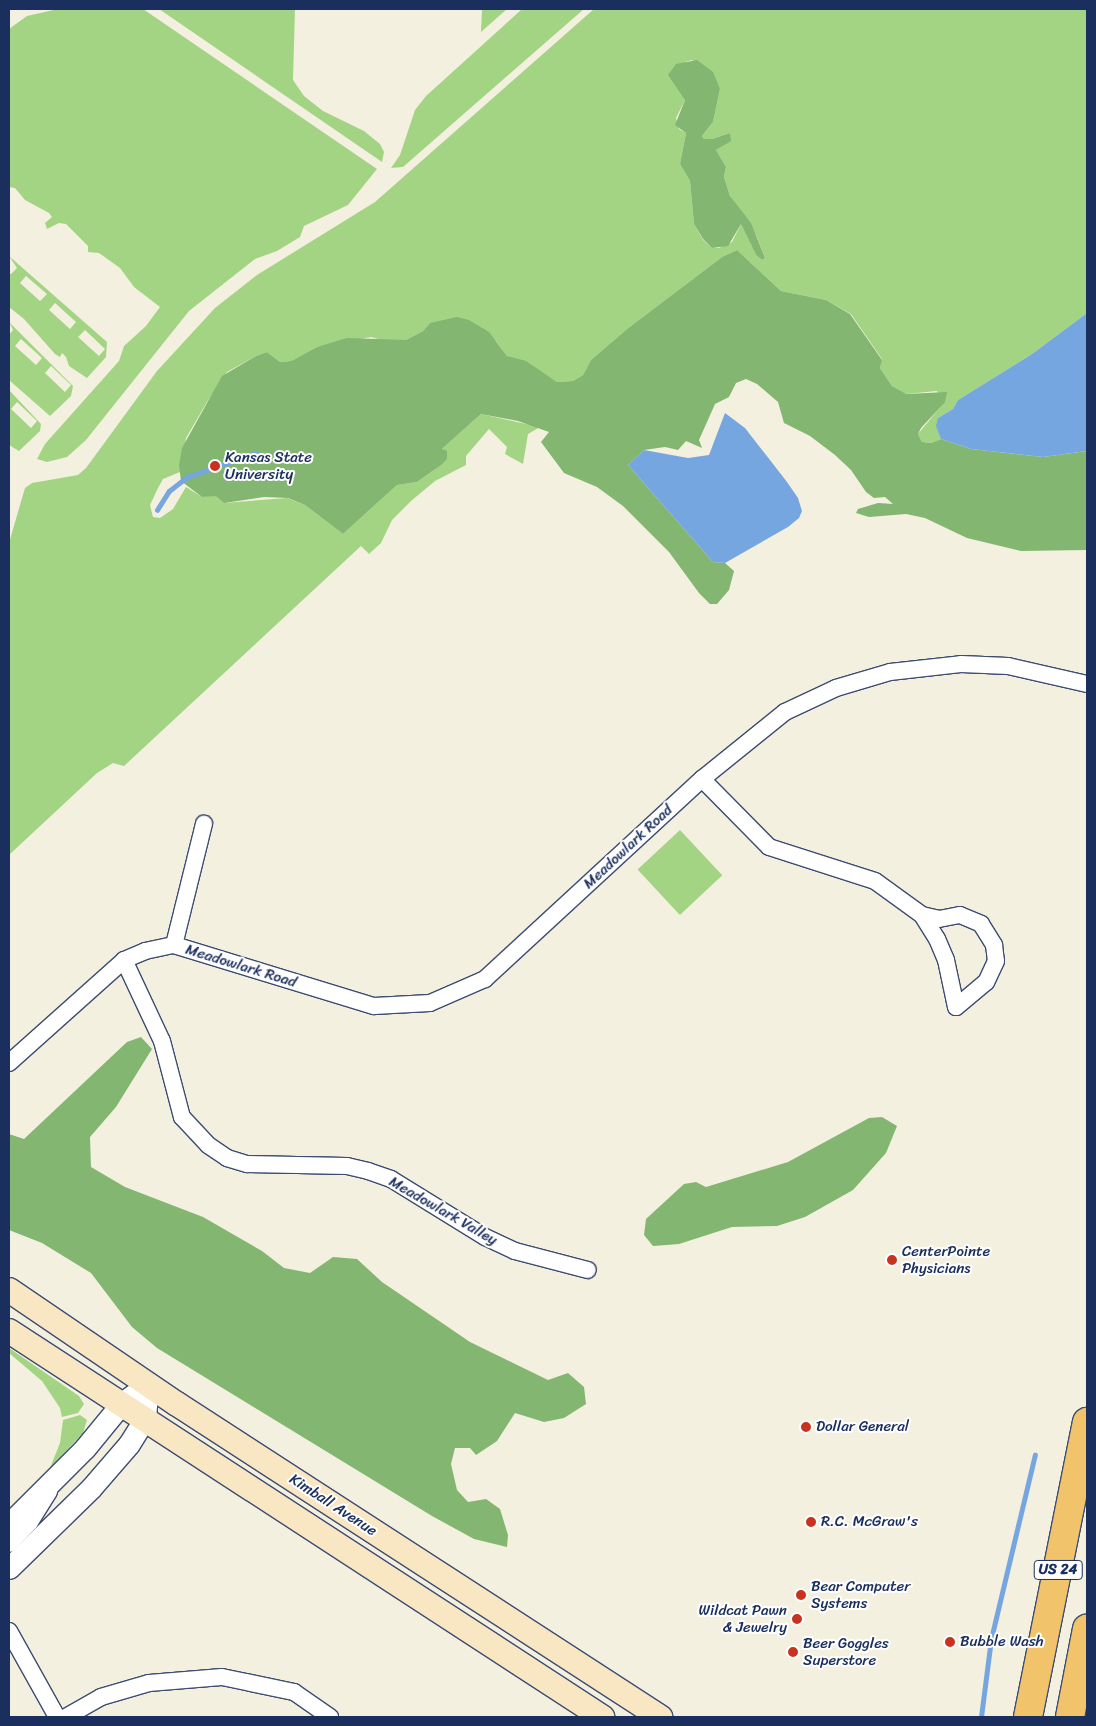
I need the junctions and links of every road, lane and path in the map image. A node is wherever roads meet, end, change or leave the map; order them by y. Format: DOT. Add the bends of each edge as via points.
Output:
graph roads {
  1 [pos="1087,684"];
  2 [pos="702,779"];
  3 [pos="204,824"];
  4 [pos="922,915"];
  5 [pos="174,945"];
  6 [pos="124,960"];
  7 [pos="9,1063"];
  8 [pos="588,1270"];
  9 [pos="9,1290"];
  10 [pos="9,1331"];
  11 [pos="148,1384"];
  12 [pos="122,1403"];
  13 [pos="145,1418"];
  14 [pos="1087,1422"];
  15 [pos="62,1471"];
  16 [pos="9,1524"];
  17 [pos="9,1544"];
  18 [pos="9,1568"];
  19 [pos="1087,1629"];
  20 [pos="9,1631"];
  21 [pos="57,1717"];
  22 [pos="66,1717"];
  23 [pos="330,1717"];
  24 [pos="602,1717"];
  25 [pos="660,1717"];
  26 [pos="1028,1717"];
  27 [pos="1070,1717"];
  1 -- 2 [label="street, Meadowlark Road" via="1008,666 961,664 890,672 836,688 786,712"];
  2 -- 4 [label="street" via="769,847 875,881"];
  2 -- 5 [label="street, Meadowlark Road" via="485,979 430,1004 374,1006"];
  3 -- 5 [label="street, Meadowlark Road"];
  4 -- 4 [label="street" via="939,919 960,914 989,933 995,947 996,961 986,982 956,1007 946,960"];
  5 -- 6 [label="street, Meadowlark Road" via="145,951"];
  6 -- 7 [label="street, Meadowlark Road"];
  6 -- 8 [label="street, Meadowlark Valley" via="162,1041 182,1117 208,1145 227,1158 247,1164 338,1166 368,1171 391,1179 507,1248"];
  9 -- 11 [label="main road, Kimball Avenue"];
  10 -- 12 [label="main road, Kimball Avenue"];
  11 -- 12 [label="street"];
  11 -- 13 [label="street"];
  11 -- 25 [label="main road, Kimball Avenue"];
  12 -- 13 [label="main road, Kimball Avenue"];
  12 -- 15 [label="street"];
  13 -- 18 [label="street" via="124,1450 91,1488"];
  13 -- 24 [label="main road, Kimball Avenue"];
  14 -- 26 [label="highway, US 24"];
  15 -- 16 [label="street"];
  15 -- 17 [label="street" via="30,1522"];
  19 -- 27 [label="highway"];
  20 -- 21 [label="street"];
  22 -- 23 [label="street" via="101,1697 149,1683 222,1677 294,1692"];
}
